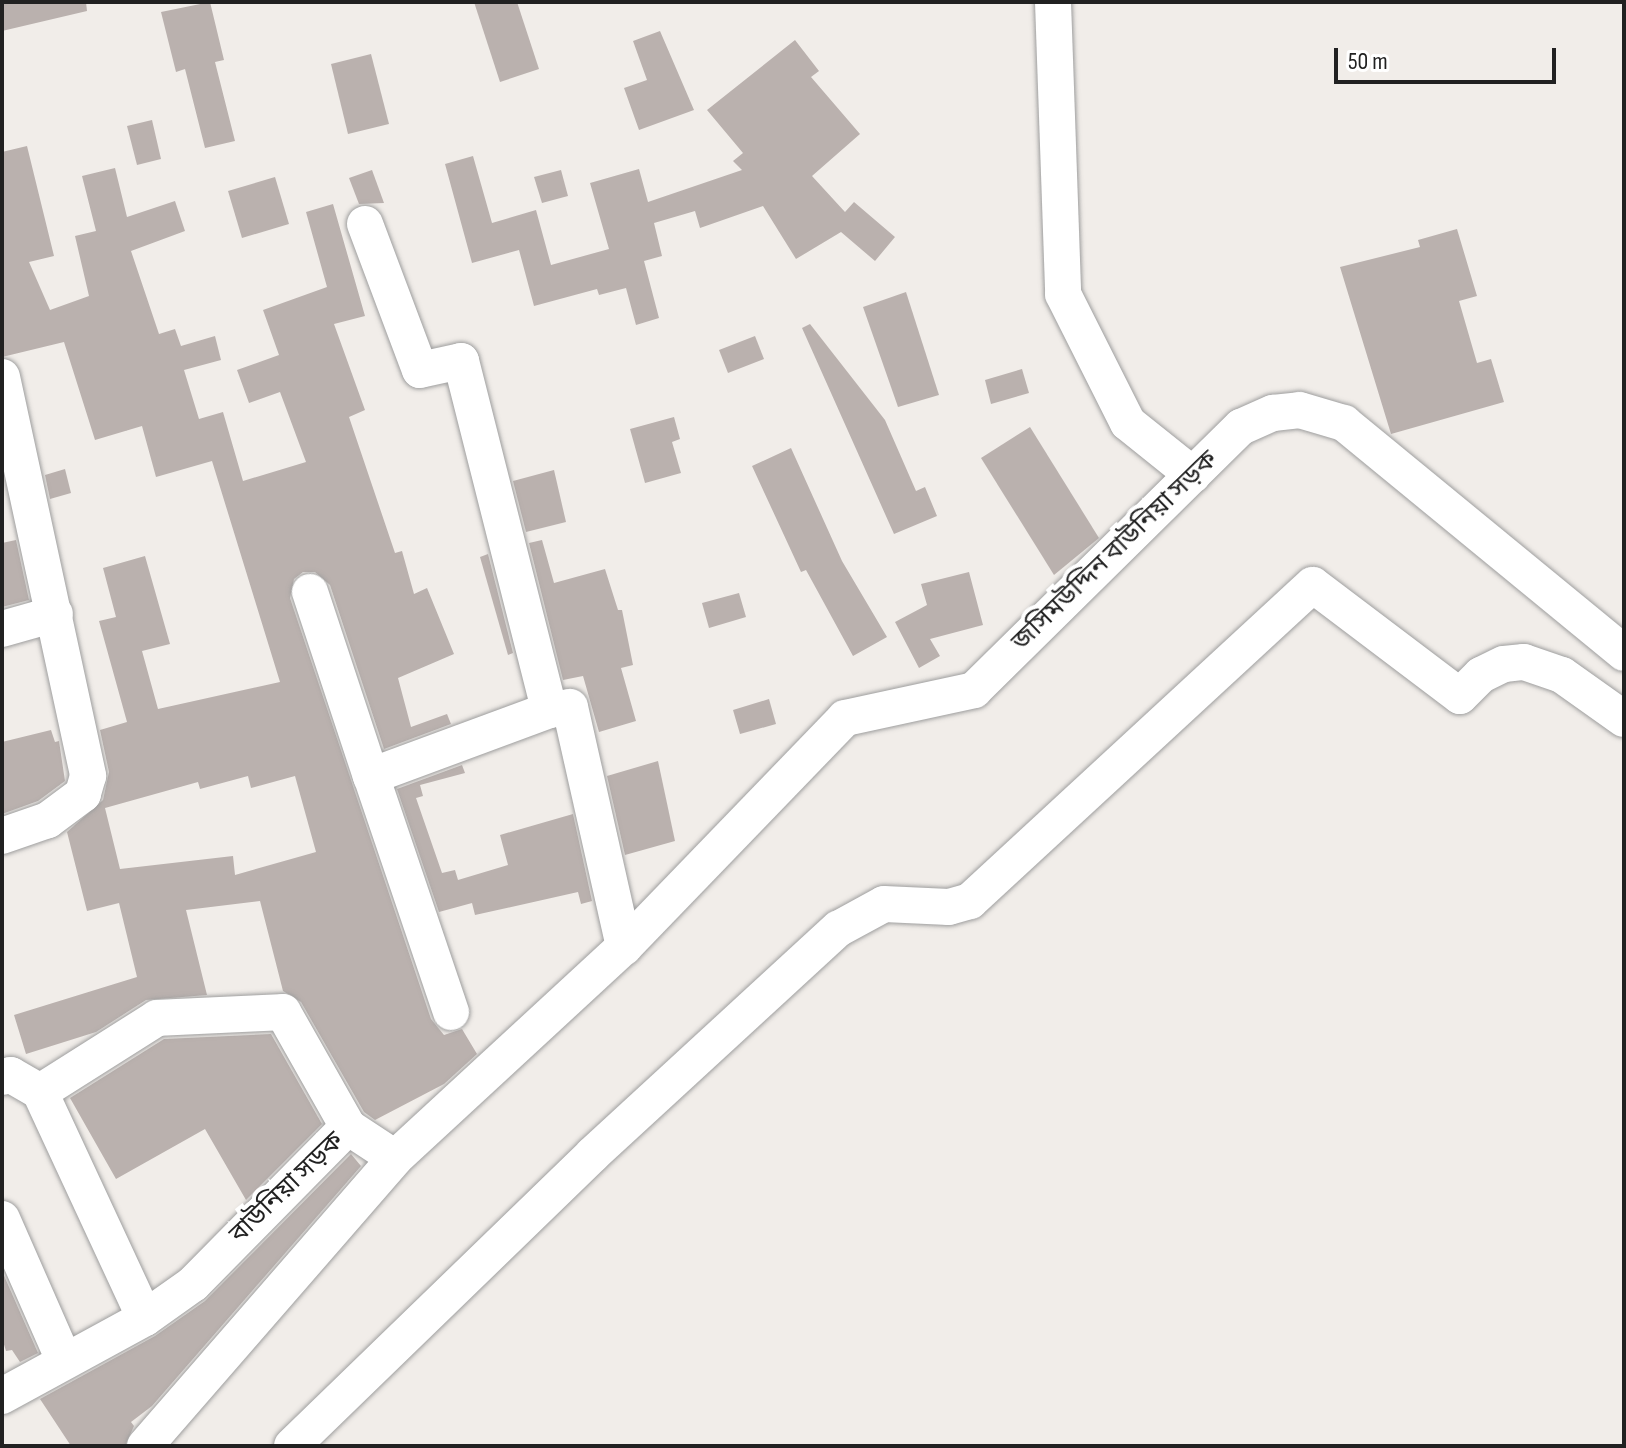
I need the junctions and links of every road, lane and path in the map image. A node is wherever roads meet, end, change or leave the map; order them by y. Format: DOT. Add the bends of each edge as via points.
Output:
graph roads {
  1 [pos="1053,2"];
  2 [pos="365,224"];
  3 [pos="2,379"];
  4 [pos="1193,475"];
  5 [pos="310,592"];
  6 [pos="55,614"];
  7 [pos="2,629"];
  8 [pos="1624,653"];
  9 [pos="549,710"];
  10 [pos="1624,719"];
  11 [pos="371,776"];
  12 [pos="2,836"];
  13 [pos="624,947"];
  14 [pos="451,1012"];
  15 [pos="2,1077"];
  16 [pos="40,1092"];
  17 [pos="348,1127"];
  18 [pos="395,1158"];
  19 [pos="2,1219"];
  20 [pos="145,1318"];
  21 [pos="64,1360"];
  22 [pos="2,1396"];
  23 [pos="145,1446"];
  24 [pos="292,1446"];
  1 -- 4 [label="street" via="1063,294 1128,423"];
  2 -- 9 [label="street" via="420,370 461,361"];
  3 -- 6 [label="street"];
  4 -- 8 [label="street, জসিমউদ্দিন বাউনিয়া সড়ক" via="1241,427 1273,413 1320,412 1344,423"];
  4 -- 13 [label="street, জসিমউদ্দিন বাউনিয়া সড়ক" via="974,690 845,718"];
  5 -- 11 [label="street"];
  6 -- 7 [label="street"];
  6 -- 12 [label="street" via="86,787 48,820"];
  9 -- 11 [label="street"];
  9 -- 13 [label="street" via="570,707"];
  10 -- 24 [label="street" via="1573,681 1524,662 1481,675 1460,696 1313,585 970,901 949,907 884,904 838,929 593,1154"];
  11 -- 14 [label="street"];
  13 -- 18 [label="street"];
  15 -- 16 [label="street" via="11,1075"];
  16 -- 17 [label="street" via="157,1018 283,1012"];
  16 -- 20 [label="street"];
  17 -- 18 [label="street, বাউনিয়া সড়ক"];
  17 -- 20 [label="street, বাউনিয়া সড়ক" via="193,1284"];
  18 -- 23 [label="street"];
  19 -- 21 [label="street"];
  20 -- 21 [label="street, বাউনিয়া সড়ক"];
  21 -- 22 [label="street, বাউনিয়া সড়ক"];
}
